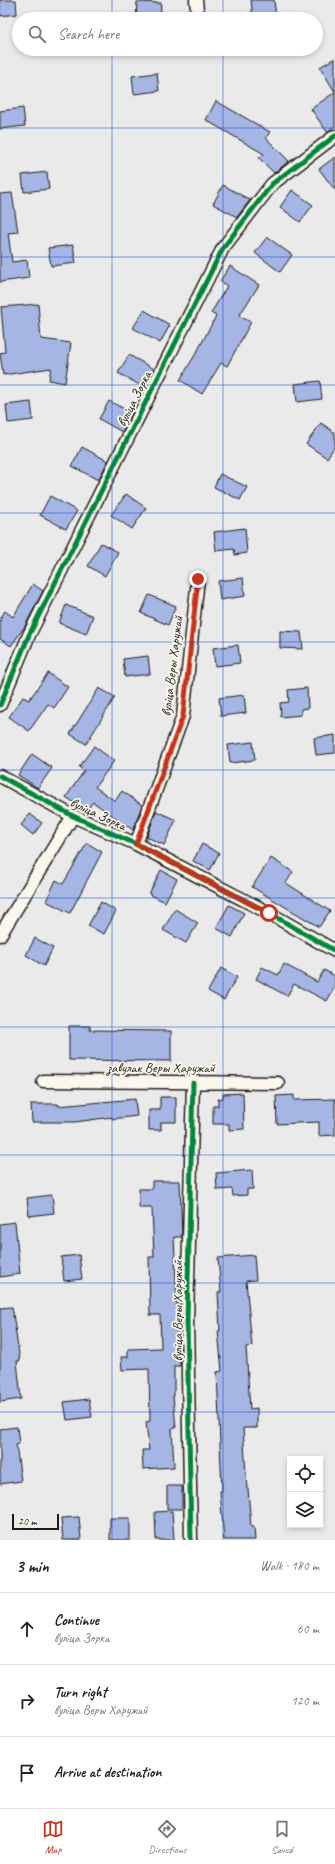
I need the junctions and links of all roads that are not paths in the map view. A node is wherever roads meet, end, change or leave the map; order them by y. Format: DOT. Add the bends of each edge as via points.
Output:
graph roads {
  1 [pos="196,0"];
  2 [pos="197,12"];
  3 [pos="335,136"];
  4 [pos="198,579"];
  5 [pos="0,705"];
  6 [pos="0,776"];
  7 [pos="73,816"];
  8 [pos="136,844"];
  9 [pos="0,935"];
  10 [pos="335,951"];
  11 [pos="43,1081"];
  12 [pos="193,1083"];
  13 [pos="278,1083"];
  14 [pos="191,1540"];
  1 -- 2 [label="street"];
  3 -- 5 [label="street, вуліца Зорка" via="272,184 223,248 29,635"];
  4 -- 8 [label="street, вуліца Веры Харужай" via="183,716"];
  6 -- 7 [label="street, вуліца Зорка"];
  7 -- 8 [label="street, вуліца Зорка"];
  7 -- 9 [label="street, вуліца Зорка"];
  8 -- 10 [label="street, вуліца Зорка" via="269,913"];
  11 -- 12 [label="street, завулак Веры Харужай"];
  12 -- 13 [label="street, завулак Веры Харужай"];
  12 -- 14 [label="street, вуліца Веры Харужай" via="187,1320"];
}
